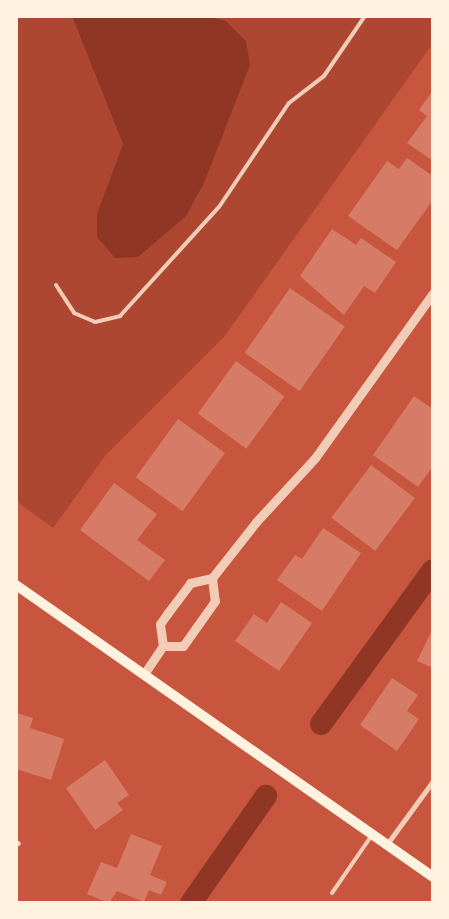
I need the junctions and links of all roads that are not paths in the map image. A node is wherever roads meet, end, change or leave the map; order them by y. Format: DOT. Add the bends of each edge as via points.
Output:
graph roads {
  1 [pos="365,16"];
  2 [pos="56,285"];
  3 [pos="433,293"];
  4 [pos="212,578"];
  5 [pos="16,585"];
  6 [pos="163,646"];
  7 [pos="144,674"];
  8 [pos="433,781"];
  9 [pos="372,835"];
  10 [pos="386,844"];
  11 [pos="433,877"];
  12 [pos="332,893"];
  1 -- 2 [label="lane" via="324,76 290,103 219,207 120,316 95,322 74,313"];
  3 -- 4 [label="street" via="316,458 256,522"];
  4 -- 6 [label="street" via="190,583 160,624"];
  4 -- 6 [label="street" via="215,601 184,646"];
  5 -- 7 [label="main road"];
  6 -- 7 [label="street"];
  7 -- 9 [label="main road"];
  8 -- 10 [label="street"];
  9 -- 10 [label="main road"];
  9 -- 12 [label="lane"];
  10 -- 11 [label="main road"];
}
